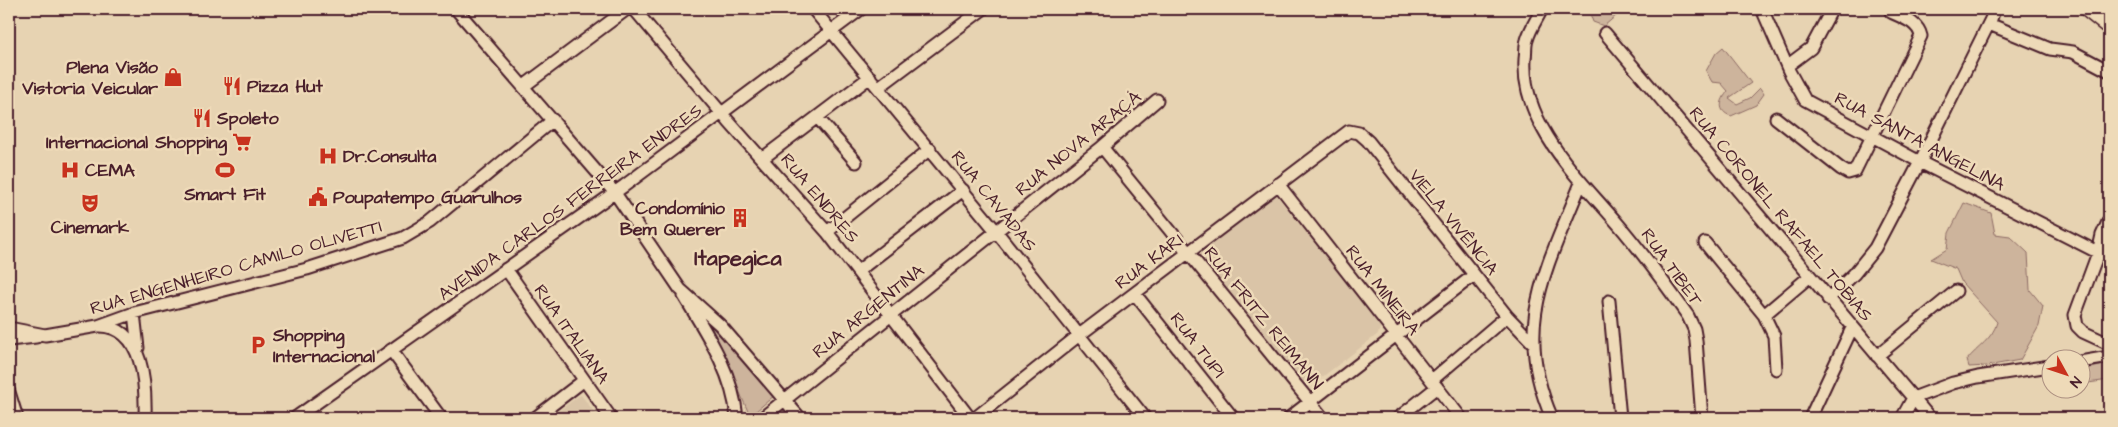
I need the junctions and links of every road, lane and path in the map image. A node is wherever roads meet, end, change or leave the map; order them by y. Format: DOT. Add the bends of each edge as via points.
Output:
graph roads {
  1 [pos="456,9"];
  2 [pos="627,9"];
  3 [pos="634,9"];
  4 [pos="813,9"];
  5 [pos="861,9"];
  6 [pos="983,9"];
  7 [pos="1542,9"];
  8 [pos="1762,9"];
  9 [pos="1832,9"];
  10 [pos="2088,9"];
  11 [pos="1891,12"];
  12 [pos="1990,17"];
  13 [pos="2109,25"];
  14 [pos="832,31"];
  15 [pos="1605,33"];
  16 [pos="1787,66"];
  17 [pos="2109,71"];
  18 [pos="870,77"];
  19 [pos="524,86"];
  20 [pos="879,87"];
  21 [pos="1157,100"];
  22 [pos="722,114"];
  23 [pos="817,118"];
  24 [pos="1776,118"];
  25 [pos="553,120"];
  26 [pos="1346,132"];
  27 [pos="1873,136"];
  28 [pos="1102,147"];
  29 [pos="930,149"];
  30 [pos="763,158"];
  31 [pos="856,162"];
  32 [pos="1920,162"];
  33 [pos="1581,183"];
  34 [pos="1278,184"];
  35 [pos="963,190"];
  36 [pos="615,192"];
  37 [pos="2109,220"];
  38 [pos="996,231"];
  39 [pos="827,232"];
  40 [pos="1705,243"];
  41 [pos="1189,252"];
  42 [pos="2098,252"];
  43 [pos="2109,258"];
  44 [pos="506,268"];
  45 [pos="858,271"];
  46 [pos="1474,274"];
  47 [pos="1809,277"];
  48 [pos="680,289"];
  49 [pos="1956,291"];
  50 [pos="1135,294"];
  51 [pos="1828,298"];
  52 [pos="1609,301"];
  53 [pos="134,313"];
  54 [pos="891,314"];
  55 [pos="1764,315"];
  56 [pos="1507,316"];
  57 [pos="720,325"];
  58 [pos="98,326"];
  59 [pos="9,328"];
  60 [pos="1852,328"];
  61 [pos="707,334"];
  62 [pos="45,335"];
  63 [pos="1078,336"];
  64 [pos="1396,336"];
  65 [pos="9,340"];
  66 [pos="1532,342"];
  67 [pos="2109,344"];
  68 [pos="391,350"];
  69 [pos="1878,356"];
  70 [pos="2109,358"];
  71 [pos="2090,361"];
  72 [pos="140,362"];
  73 [pos="2040,368"];
  74 [pos="1776,369"];
  75 [pos="583,381"];
  76 [pos="1434,384"];
  77 [pos="9,392"];
  78 [pos="1913,398"];
  79 [pos="785,400"];
  80 [pos="1310,402"];
  81 [pos="16,418"];
  82 [pos="145,418"];
  83 [pos="295,418"];
  84 [pos="441,418"];
  85 [pos="535,418"];
  86 [pos="610,418"];
  87 [pos="737,418"];
  88 [pos="762,418"];
  89 [pos="800,418"];
  90 [pos="970,418"];
  91 [pos="975,418"];
  92 [pos="1145,418"];
  93 [pos="1233,418"];
  94 [pos="1289,418"];
  95 [pos="1323,418"];
  96 [pos="1398,418"];
  97 [pos="1461,418"];
  98 [pos="1552,418"];
  99 [pos="1620,418"];
  100 [pos="1702,418"];
  101 [pos="1810,418"];
  102 [pos="1902,418"];
  103 [pos="1930,418"];
  1 -- 19 [label="street"];
  2 -- 19 [label="street"];
  3 -- 22 [label="street, RUA ENDRES"];
  4 -- 14 [label="street, RUA CAVADAS"];
  5 -- 14 [label="street, AVENIDA CARLOS FERREIRA ENDRES"];
  6 -- 20 [label="street"];
  7 -- 33 [label="street, RUA TIBET" via="1526,40 1524,70 1530,99 1540,124"];
  8 -- 16 [label="street, RUA SANTA ANGELINA"];
  9 -- 16 [label="street" via="1811,48"];
  10 -- 13 [label="highway"];
  11 -- 27 [label="street" via="1912,23 1920,36"];
  12 -- 17 [label="street" via="2050,49 2073,52"];
  12 -- 32 [label="street"];
  14 -- 18 [label="street, RUA CAVADAS"];
  14 -- 22 [label="street, AVENIDA CARLOS FERREIRA ENDRES"];
  15 -- 47 [label="street, RUA CORONEL RAFAEL TOBIAS"];
  16 -- 27 [label="street, RUA SANTA ANGELINA" via="1805,100"];
  18 -- 20 [label="street, RUA CAVADAS"];
  18 -- 23 [label="street"];
  19 -- 25 [label="street"];
  20 -- 29 [label="street, RUA CAVADAS"];
  21 -- 28 [label="street, RUA NOVA ARAÇÁ"];
  22 -- 30 [label="street, RUA ENDRES"];
  22 -- 36 [label="street, AVENIDA CARLOS FERREIRA ENDRES"];
  23 -- 30 [label="street"];
  23 -- 31 [label="street"];
  24 -- 27 [label="street" via="1848,173 1855,171"];
  25 -- 36 [label="street"];
  25 -- 53 [label="street, RUA ENGENHEIRO CAMILO OLIVETTI" via="430,222 403,238 307,269"];
  26 -- 34 [label="street, RUA KARI"];
  26 -- 46 [label="street, VIELA VIVÊNCIA" via="1359,133 1368,141"];
  27 -- 32 [label="street, RUA SANTA ANGELINA"];
  28 -- 38 [label="street, RUA NOVA ARAÇÁ"];
  28 -- 41 [label="street, RUA FRITZ REIMANN"];
  29 -- 35 [label="street, RUA CAVADAS"];
  29 -- 39 [label="street"];
  30 -- 39 [label="street, RUA ENDRES"];
  32 -- 42 [label="street, RUA SANTA ANGELINA"];
  32 -- 51 [label="street" via="1875,248 1854,274"];
  33 -- 66 [label="street" via="1545,270"];
  33 -- 100 [label="street, RUA TIBET" via="1619,225 1691,322 1700,369"];
  34 -- 41 [label="street, RUA KARI"];
  34 -- 64 [label="street, RUA MINEIRA"];
  35 -- 38 [label="street, RUA CAVADAS"];
  35 -- 45 [label="street"];
  36 -- 44 [label="street, AVENIDA CARLOS FERREIRA ENDRES"];
  36 -- 48 [label="street"];
  37 -- 42 [label="street"];
  38 -- 54 [label="street, RUA ARGENTINA"];
  38 -- 63 [label="street, RUA CAVADAS"];
  39 -- 45 [label="street, RUA ENDRES"];
  40 -- 55 [label="street"];
  41 -- 50 [label="street, RUA KARI"];
  41 -- 80 [label="street, RUA FRITZ REIMANN"];
  42 -- 43 [label="street, RUA SANTA ANGELINA"];
  42 -- 67 [label="street" via="2077,307 2075,321 2083,332"];
  44 -- 68 [label="street, AVENIDA CARLOS FERREIRA ENDRES"];
  44 -- 75 [label="street, RUA ITALIANA"];
  45 -- 54 [label="street, RUA ENDRES"];
  46 -- 56 [label="street, VIELA VIVÊNCIA"];
  46 -- 64 [label="street"];
  47 -- 51 [label="street, RUA CORONEL RAFAEL TOBIAS"];
  47 -- 55 [label="street"];
  48 -- 57 [label="street"];
  48 -- 61 [label="street"];
  49 -- 69 [label="street"];
  50 -- 63 [label="street, RUA KARI"];
  50 -- 93 [label="street, RUA TUPI"];
  51 -- 60 [label="street, RUA CORONEL RAFAEL TOBIAS"];
  52 -- 99 [label="street"];
  53 -- 58 [label="street, RUA ENGENHEIRO CAMILO OLIVETTI"];
  53 -- 72 [label="street"];
  54 -- 79 [label="street, RUA ARGENTINA"];
  54 -- 90 [label="street, RUA ENDRES"];
  55 -- 74 [label="street" via="1774,336"];
  56 -- 66 [label="street, VIELA VIVÊNCIA"];
  56 -- 76 [label="street"];
  57 -- 61 [label="street"];
  57 -- 79 [label="street"];
  58 -- 62 [label="street, RUA ENGENHEIRO CAMILO OLIVETTI"];
  58 -- 72 [label="street" via="116,328 127,335"];
  59 -- 62 [label="street, RUA ENGENHEIRO CAMILO OLIVETTI"];
  60 -- 69 [label="street, RUA CORONEL RAFAEL TOBIAS"];
  60 -- 101 [label="street"];
  61 -- 87 [label="street" via="731,388"];
  62 -- 65 [label="street"];
  63 -- 91 [label="street, RUA KARI"];
  63 -- 92 [label="street, RUA CAVADAS"];
  64 -- 76 [label="street, RUA MINEIRA"];
  64 -- 80 [label="street"];
  66 -- 98 [label="street" via="1538,378"];
  68 -- 83 [label="street, AVENIDA CARLOS FERREIRA ENDRES"];
  68 -- 84 [label="street"];
  69 -- 78 [label="street, RUA CORONEL RAFAEL TOBIAS"];
  70 -- 71 [label="street"];
  72 -- 82 [label="street"];
  73 -- 78 [label="street" via="1978,377"];
  75 -- 85 [label="street"];
  75 -- 86 [label="street, RUA ITALIANA"];
  76 -- 96 [label="street"];
  76 -- 97 [label="street, RUA MINEIRA"];
  77 -- 81 [label="street"];
  78 -- 102 [label="street"];
  78 -- 103 [label="street, RUA CORONEL RAFAEL TOBIAS"];
  79 -- 88 [label="street, RUA ARGENTINA"];
  79 -- 89 [label="street"];
  80 -- 94 [label="street"];
  80 -- 95 [label="street, RUA FRITZ REIMANN"];
}
